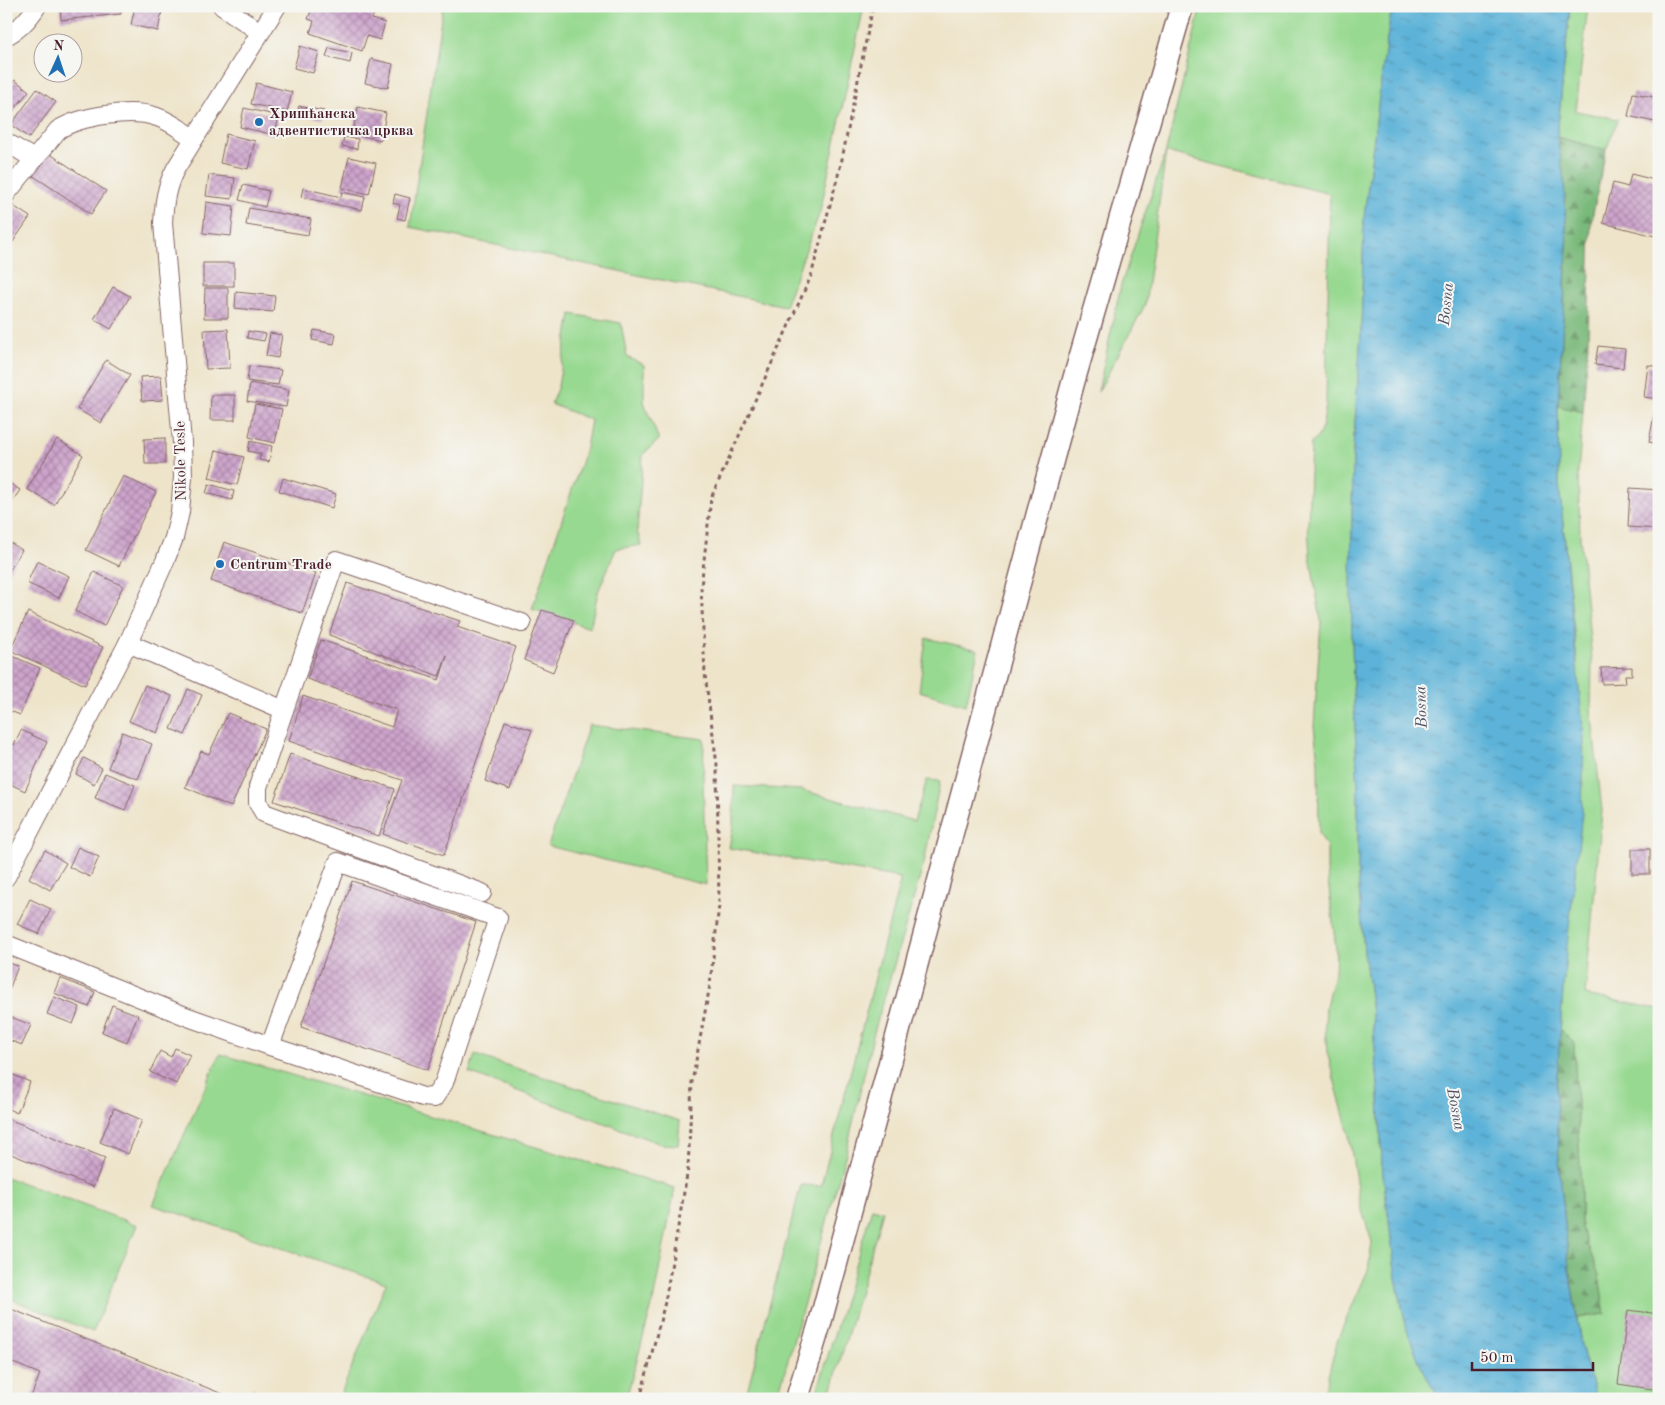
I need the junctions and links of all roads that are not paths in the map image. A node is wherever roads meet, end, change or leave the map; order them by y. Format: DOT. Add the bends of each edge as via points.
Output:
graph roads {
  1 [pos="37,6"];
  2 [pos="222,6"];
  3 [pos="277,6"];
  4 [pos="1182,6"];
  5 [pos="260,32"];
  6 [pos="6,36"];
  7 [pos="194,138"];
  8 [pos="6,142"];
  9 [pos="34,159"];
  10 [pos="6,194"];
  11 [pos="522,623"];
  12 [pos="128,642"];
  13 [pos="284,710"];
  14 [pos="6,877"];
  15 [pos="482,893"];
  16 [pos="6,944"];
  17 [pos="270,1046"];
  18 [pos="797,1399"];
  1 -- 6 [label="street" via="26,22"];
  2 -- 5 [label="street"];
  3 -- 5 [label="street, Nikole Tesle"];
  4 -- 18 [label="main road" via="1071,393"];
  5 -- 7 [label="street, Nikole Tesle"];
  7 -- 9 [label="street" via="165,120 148,115 89,118 58,130"];
  7 -- 12 [label="street, Nikole Tesle" via="171,178 163,223 182,442 180,512 165,561"];
  8 -- 9 [label="street"];
  9 -- 10 [label="street"];
  11 -- 13 [label="street" via="336,560"];
  12 -- 13 [label="street"];
  12 -- 14 [label="street, Nikole Tesle"];
  13 -- 15 [label="street" via="258,786 258,802 264,813"];
  16 -- 17 [label="street" via="188,1017"];
  17 -- 17 [label="street" via="434,1098 444,1083 498,918 338,862"];
}
